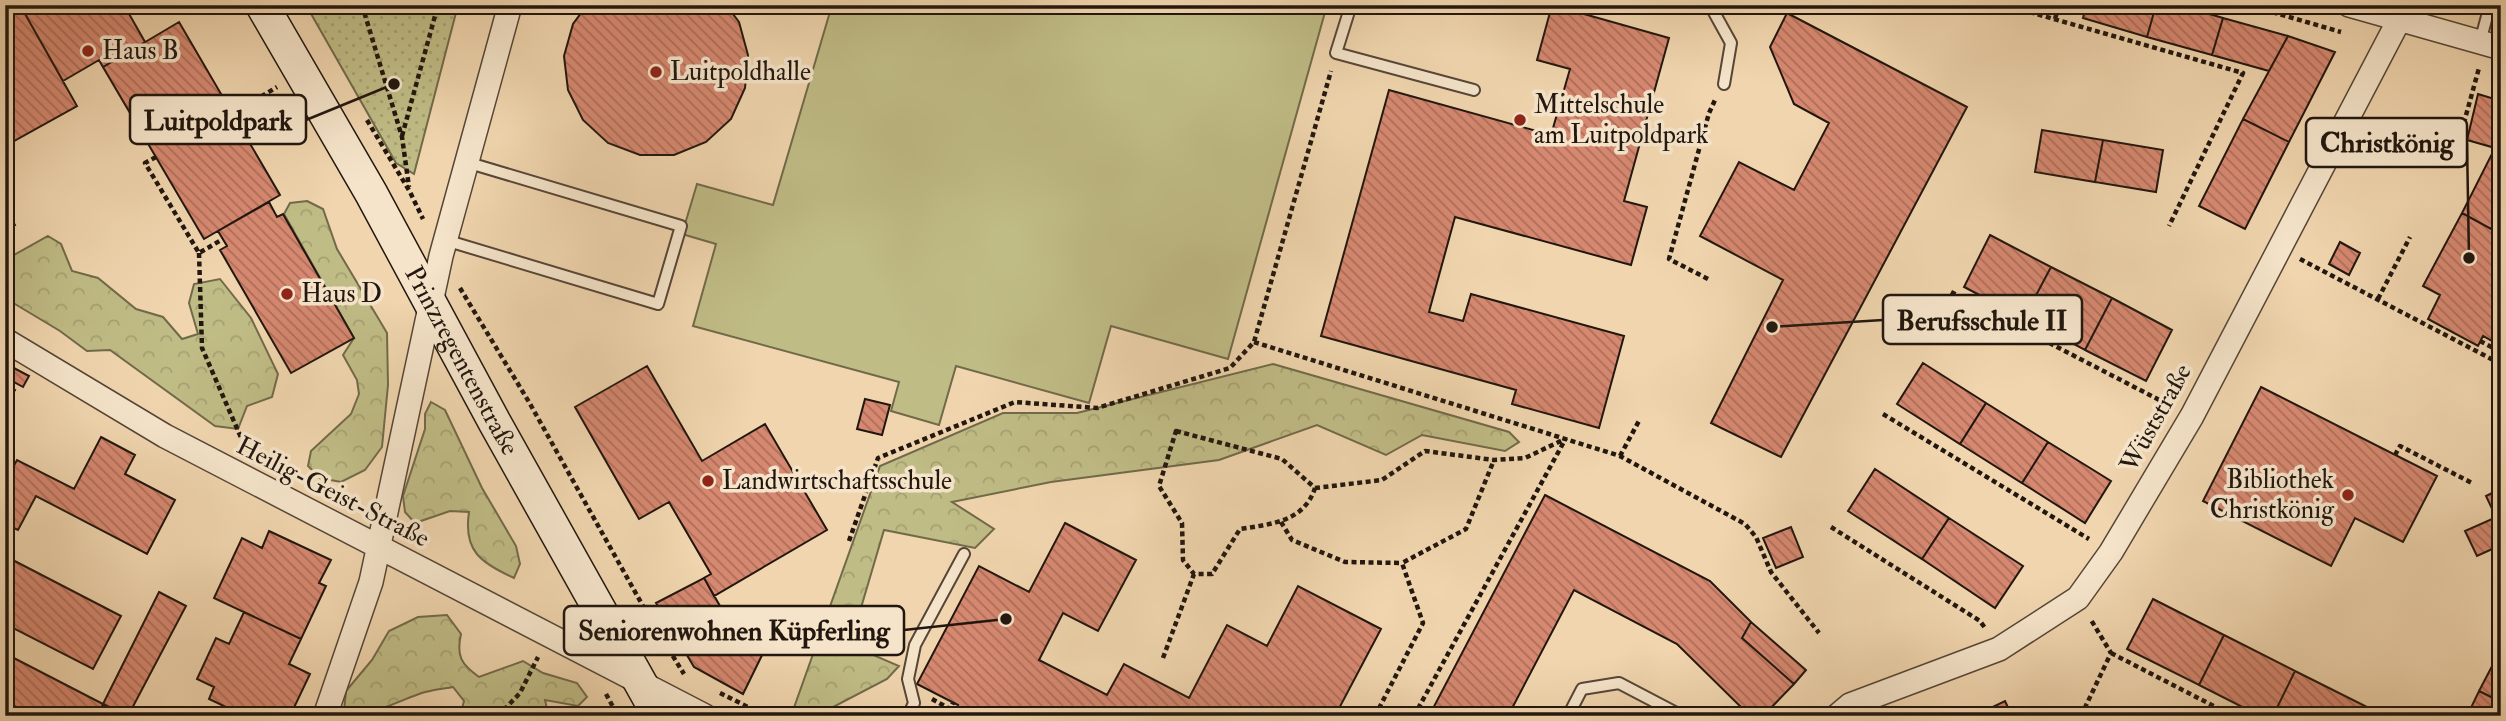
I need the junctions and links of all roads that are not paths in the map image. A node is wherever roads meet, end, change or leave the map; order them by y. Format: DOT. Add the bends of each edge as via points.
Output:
graph roads {
  1 [pos="262,5"];
  2 [pos="510,5"];
  3 [pos="1351,5"];
  4 [pos="1710,5"];
  5 [pos="2349,5"];
  6 [pos="2490,5"];
  7 [pos="2399,20"];
  8 [pos="2490,45"];
  9 [pos="1724,84"];
  10 [pos="1474,90"];
  11 [pos="466,162"];
  12 [pos="443,248"];
  13 [pos="430,300"];
  14 [pos="5,340"];
  15 [pos="379,547"];
  16 [pos="964,554"];
  17 [pos="641,684"];
  18 [pos="325,716"];
  19 [pos="659,716"];
  20 [pos="705,716"];
  21 [pos="908,716"];
  22 [pos="1567,716"];
  23 [pos="1682,716"];
  24 [pos="1837,716"];
  1 -- 13 [label="main road, Prinzregentenstraße"];
  2 -- 11 [label="street"];
  3 -- 10 [label="lane" via="1336,53"];
  4 -- 9 [label="lane" via="1731,43"];
  5 -- 7 [label="street"];
  6 -- 8 [label="lane"];
  7 -- 8 [label="street"];
  7 -- 24 [label="street, Wüststraße" via="2192,416 2111,552 2078,598 1999,649 1850,705"];
  11 -- 12 [label="street"];
  11 -- 12 [label="lane" via="681,226 658,304"];
  12 -- 13 [label="street"];
  13 -- 15 [label="street"];
  13 -- 17 [label="main road, Prinzregentenstraße"];
  14 -- 15 [label="street, Heilig-Geist-Straße" via="165,436"];
  15 -- 17 [label="street, Heilig-Geist-Straße"];
  15 -- 18 [label="street"];
  16 -- 21 [label="lane" via="915,645 908,679 914,703"];
  17 -- 19 [label="main road, Prinzregentenstraße"];
  17 -- 20 [label="street, Heilig-Geist-Straße"];
  22 -- 23 [label="lane" via="1582,688 1619,682"];
}
